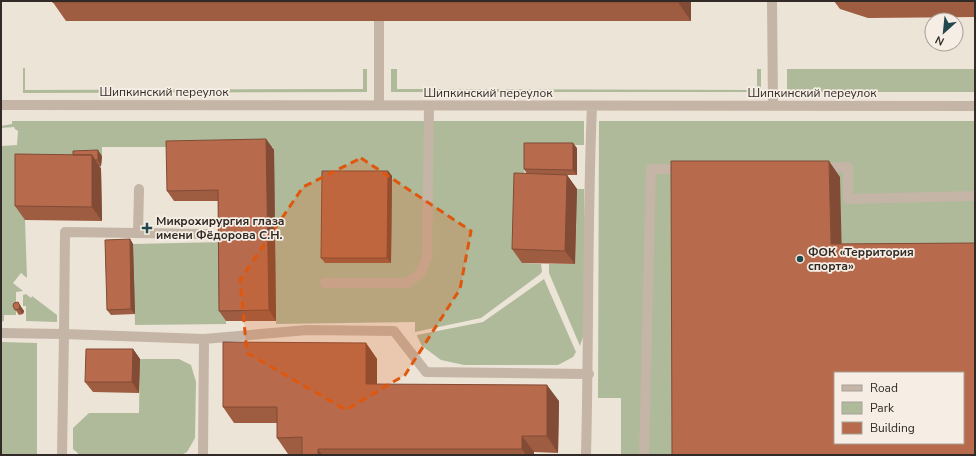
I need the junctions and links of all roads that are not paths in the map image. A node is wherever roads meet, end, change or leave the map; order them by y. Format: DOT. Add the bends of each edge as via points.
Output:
graph roads {
  1 [pos="772,1"];
  2 [pos="379,21"];
  3 [pos="1,105"];
  4 [pos="379,105"];
  5 [pos="429,106"];
  6 [pos="592,106"];
  7 [pos="773,106"];
  8 [pos="975,106"];
  9 [pos="809,168"];
  10 [pos="698,169"];
  11 [pos="139,189"];
  12 [pos="975,196"];
  13 [pos="138,233"];
  14 [pos="207,234"];
  15 [pos="325,283"];
  16 [pos="1,333"];
  17 [pos="64,334"];
  18 [pos="204,339"];
  19 [pos="589,374"];
  20 [pos="62,455"];
  21 [pos="203,455"];
  22 [pos="586,455"];
  23 [pos="644,455"];
  1 -- 7 [label="street"];
  2 -- 4 [label="street"];
  3 -- 4 [label="street, Шипкинский переулок"];
  4 -- 5 [label="street, Шипкинский переулок"];
  5 -- 6 [label="street, Шипкинский переулок"];
  5 -- 15 [label="street" via="427,257 421,273 407,283"];
  6 -- 7 [label="street, Шипкинский переулок"];
  6 -- 19 [label="street"];
  7 -- 8 [label="street, Шипкинский переулок"];
  9 -- 12 [label="street" via="848,167 848,199"];
  10 -- 23 [label="street" via="651,169"];
  11 -- 13 [label="street"];
  13 -- 14 [label="street"];
  13 -- 17 [label="street" via="65,232"];
  16 -- 17 [label="street"];
  17 -- 18 [label="street"];
  17 -- 20 [label="street"];
  18 -- 19 [label="street" via="307,330 394,330 426,372"];
  18 -- 21 [label="street"];
  19 -- 22 [label="street"];
}
